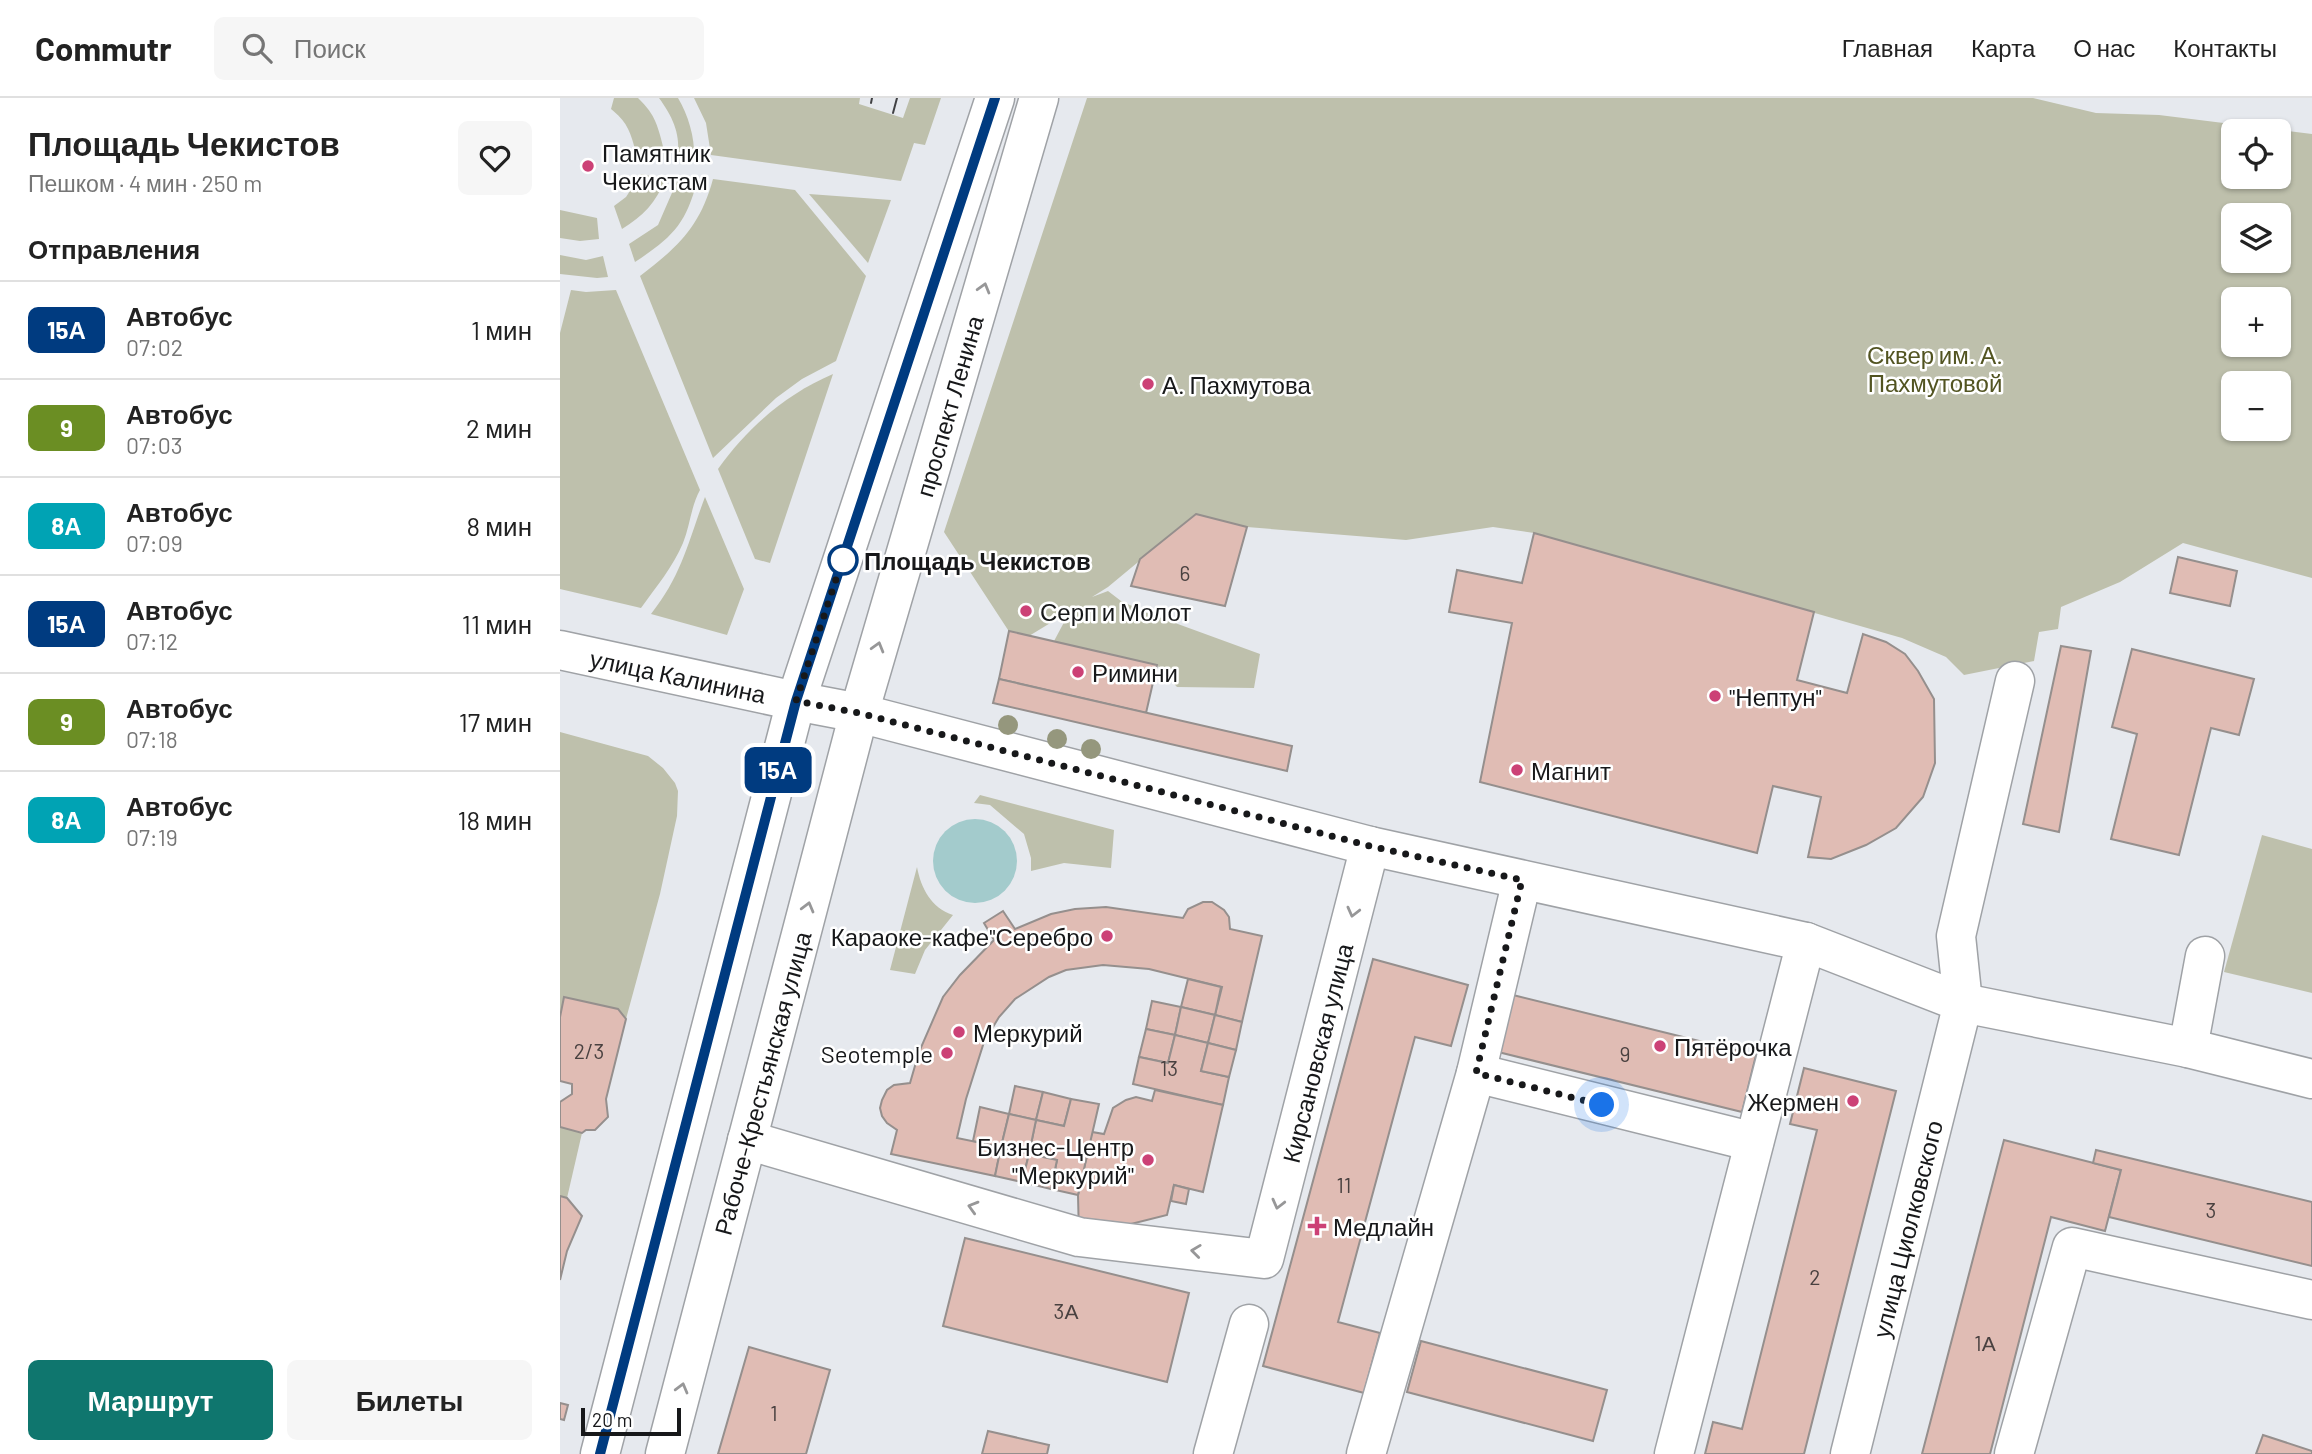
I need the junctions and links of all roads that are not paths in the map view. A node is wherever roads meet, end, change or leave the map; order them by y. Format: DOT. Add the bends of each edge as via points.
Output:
graph roads {
  1 [pos="995,98"];
  2 [pos="1039,98"];
  3 [pos="560,650"];
  4 [pos="2015,681"];
  5 [pos="796,701"];
  6 [pos="859,713"];
  7 [pos="1370,846"];
  8 [pos="1522,880"];
  9 [pos="1806,942"];
  10 [pos="2205,956"];
  11 [pos="1963,1003"];
  12 [pos="2188,1048"];
  13 [pos="1476,1073"];
  14 [pos="2312,1079"];
  15 [pos="747,1140"];
  16 [pos="1754,1142"];
  17 [pos="2312,1300"];
  18 [pos="1249,1324"];
  19 [pos="600,1454"];
  20 [pos="665,1454"];
  21 [pos="1213,1454"];
  22 [pos="1366,1454"];
  23 [pos="1674,1454"];
  24 [pos="1850,1454"];
  25 [pos="2014,1454"];
  1 -- 5 [label="main road, проспект Ленина"];
  6 -- 2 [label="main road, проспект Ленина, one-way"];
  3 -- 5 [label="main road, улица Калинина"];
  4 -- 11 [label="main road" via="1956,936"];
  5 -- 6 [label="main road, улица Калинина"];
  5 -- 19 [label="main road"];
  6 -- 7 [label="main road, улица Калинина"];
  15 -- 6 [label="main road, Рабоче-Крестьянская улица, one-way"];
  7 -- 8 [label="main road, улица Калинина"];
  7 -- 15 [label="main road, Кирсановская улица, one-way" via="1264,1259 1079,1237"];
  8 -- 9 [label="main road, улица Калинина"];
  8 -- 13 [label="main road"];
  9 -- 11 [label="main road, улица Калинина"];
  9 -- 16 [label="main road"];
  10 -- 12 [label="main road"];
  11 -- 12 [label="main road, улица Калинина"];
  11 -- 24 [label="main road, улица Циолковского"];
  12 -- 14 [label="main road, улица Калинина"];
  13 -- 16 [label="main road"];
  13 -- 22 [label="main road"];
  20 -- 15 [label="main road, Рабоче-Крестьянская улица, one-way"];
  16 -- 23 [label="main road"];
  17 -- 25 [label="main road" via="2073,1247"];
  18 -- 21 [label="main road"];
}
